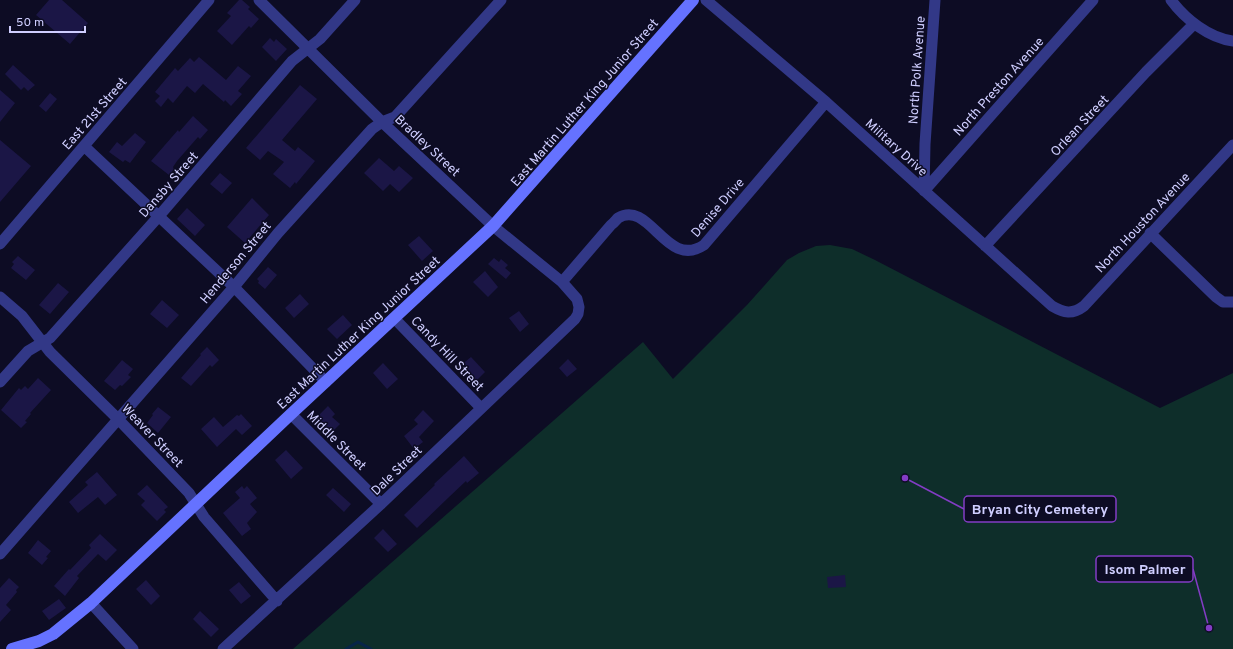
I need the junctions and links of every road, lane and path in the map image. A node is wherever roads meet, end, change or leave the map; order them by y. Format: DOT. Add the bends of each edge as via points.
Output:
graph roads {
  1 [pos="209,0"];
  2 [pos="259,0"];
  3 [pos="354,0"];
  4 [pos="501,0"];
  5 [pos="693,0"];
  6 [pos="706,0"];
  7 [pos="935,0"];
  8 [pos="1094,0"];
  9 [pos="1171,0"];
  10 [pos="1194,24"];
  11 [pos="1233,41"];
  12 [pos="309,49"];
  13 [pos="826,102"];
  14 [pos="382,122"];
  15 [pos="1233,145"];
  16 [pos="84,146"];
  17 [pos="924,191"];
  18 [pos="159,216"];
  19 [pos="493,226"];
  20 [pos="1150,233"];
  21 [pos="0,244"];
  22 [pos="985,246"];
  23 [pos="562,282"];
  24 [pos="234,286"];
  25 [pos="0,297"];
  26 [pos="1232,303"];
  27 [pos="579,307"];
  28 [pos="1069,313"];
  29 [pos="394,318"];
  30 [pos="42,343"];
  31 [pos="0,382"];
  32 [pos="326,382"];
  33 [pos="482,408"];
  34 [pos="291,414"];
  35 [pos="118,419"];
  36 [pos="196,504"];
  37 [pos="381,504"];
  38 [pos="0,554"];
  39 [pos="277,601"];
  40 [pos="91,603"];
  41 [pos="12,649"];
  42 [pos="133,649"];
  43 [pos="224,649"];
  1 -- 16 [label="street, East 21st Street"];
  2 -- 12 [label="street, Bradley Street"];
  3 -- 12 [label="street, Dansby Street" via="320,40"];
  4 -- 14 [label="street, Henderson Street" via="395,117"];
  5 -- 19 [label="street, East Martin Luther King Junior Street"];
  6 -- 13 [label="street, Military Drive"];
  7 -- 17 [label="street, North Polk Avenue"];
  8 -- 17 [label="street, North Preston Avenue"];
  9 -- 10 [label="street"];
  10 -- 11 [label="street" via="1225,40"];
  10 -- 22 [label="street, Orlean Street" via="1146,72"];
  12 -- 14 [label="street, Bradley Street"];
  12 -- 18 [label="street, Dansby Street" via="292,61"];
  13 -- 17 [label="street, Military Drive"];
  13 -- 23 [label="street, Denise Drive" via="697,250 680,250 673,247 638,217 625,216 611,225"];
  14 -- 19 [label="street, Bradley Street"];
  14 -- 24 [label="street, Henderson Street" via="372,129 283,227"];
  15 -- 20 [label="street, North Houston Avenue"];
  16 -- 18 [label="street"];
  16 -- 21 [label="street, East 21st Street"];
  17 -- 22 [label="street, Military Drive"];
  18 -- 24 [label="street"];
  18 -- 30 [label="street, Dansby Street" via="50,338"];
  19 -- 23 [label="street, Bradley Street"];
  19 -- 29 [label="street, East Martin Luther King Junior Street"];
  20 -- 26 [label="street" via="1216,297 1223,302"];
  20 -- 28 [label="street, North Houston Avenue" via="1084,306"];
  22 -- 28 [label="street, Military Drive" via="1052,306"];
  23 -- 27 [label="street, Bradley Street" via="577,299"];
  24 -- 32 [label="street"];
  24 -- 35 [label="street, Henderson Street"];
  25 -- 30 [label="street, Weaver Street" via="22,316"];
  27 -- 33 [label="street, Dale Street" via="575,319"];
  29 -- 32 [label="street, East Martin Luther King Junior Street"];
  29 -- 33 [label="street, Candy Hill Street"];
  30 -- 31 [label="street, Dansby Street" via="28,351"];
  30 -- 35 [label="street, Weaver Street"];
  32 -- 34 [label="street, East Martin Luther King Junior Street"];
  33 -- 37 [label="street, Dale Street"];
  34 -- 36 [label="street, East Martin Luther King Junior Street"];
  34 -- 37 [label="street, Middle Street"];
  35 -- 36 [label="street, Weaver Street" via="189,493"];
  35 -- 38 [label="street, Henderson Street"];
  36 -- 39 [label="street, Weaver Street"];
  36 -- 40 [label="street, East Martin Luther King Junior Street"];
  37 -- 39 [label="street, Dale Street"];
  39 -- 43 [label="street, Dale Street"];
  40 -- 41 [label="street, East Martin Luther King Junior Street" via="53,634"];
  40 -- 42 [label="street"];
}
